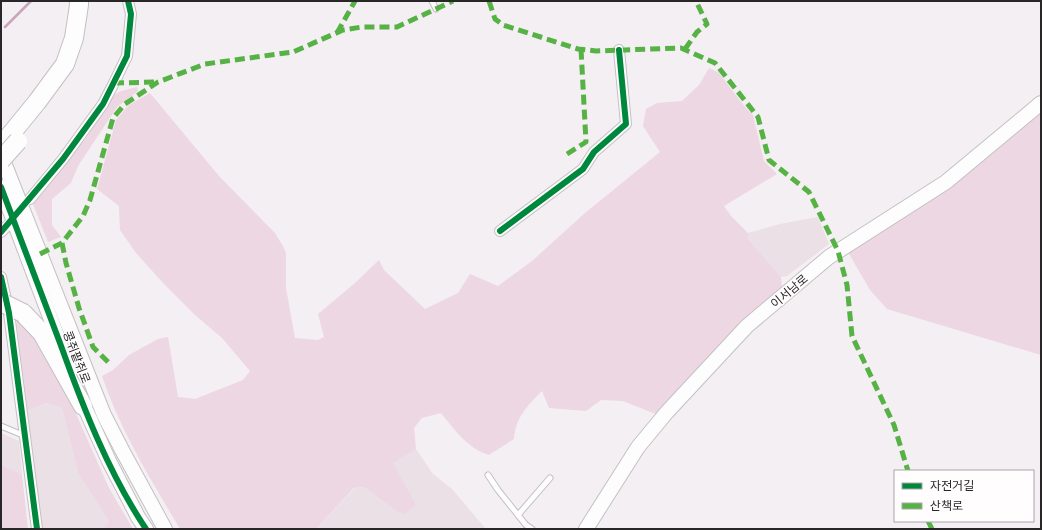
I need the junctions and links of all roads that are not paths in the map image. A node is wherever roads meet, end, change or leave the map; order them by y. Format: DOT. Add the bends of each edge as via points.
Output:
graph roads {
  1 [pos="78,1"];
  2 [pos="88,1"];
  3 [pos="128,1"];
  4 [pos="432,1"];
  5 [pos="436,9"];
  6 [pos="619,50"];
  7 [pos="1041,103"];
  8 [pos="16,136"];
  9 [pos="1,146"];
  10 [pos="1,155"];
  11 [pos="1,160"];
  12 [pos="1,187"];
  13 [pos="30,199"];
  14 [pos="500,231"];
  15 [pos="1,277"];
  16 [pos="1,302"];
  17 [pos="83,406"];
  18 [pos="1,426"];
  19 [pos="25,436"];
  20 [pos="488,475"];
  21 [pos="550,478"];
  22 [pos="518,515"];
  23 [pos="37,529"];
  24 [pos="146,529"];
  25 [pos="165,529"];
  26 [pos="532,529"];
  27 [pos="586,529"];
  1 -- 8 [label="highway" via="74,38 65,64"];
  2 -- 8 [label="highway" via="85,42 70,75"];
  3 -- 13 [label="street" via="131,14 127,56 103,104"];
  4 -- 5 [label="lane"];
  6 -- 14 [label="street" via="626,124 594,152 583,169"];
  7 -- 27 [label="main road, 이서남로" via="946,182 829,257 747,326 638,447"];
  8 -- 9 [label="highway"];
  8 -- 11 [label="highway, bridge"];
  10 -- 25 [label="main road, 콩쥐팥쥐로" via="104,415"];
  12 -- 17 [label="main road, 콩쥐팥쥐로"];
  15 -- 19 [label="street" via="9,313"];
  16 -- 17 [label="highway, bridge" via="23,313 42,333"];
  17 -- 24 [label="main road, 콩쥐팥쥐로" via="109,462"];
  18 -- 19 [label="lane"];
  19 -- 23 [label="street"];
  20 -- 22 [label="lane"];
  21 -- 22 [label="lane"];
  22 -- 26 [label="lane"];
}
